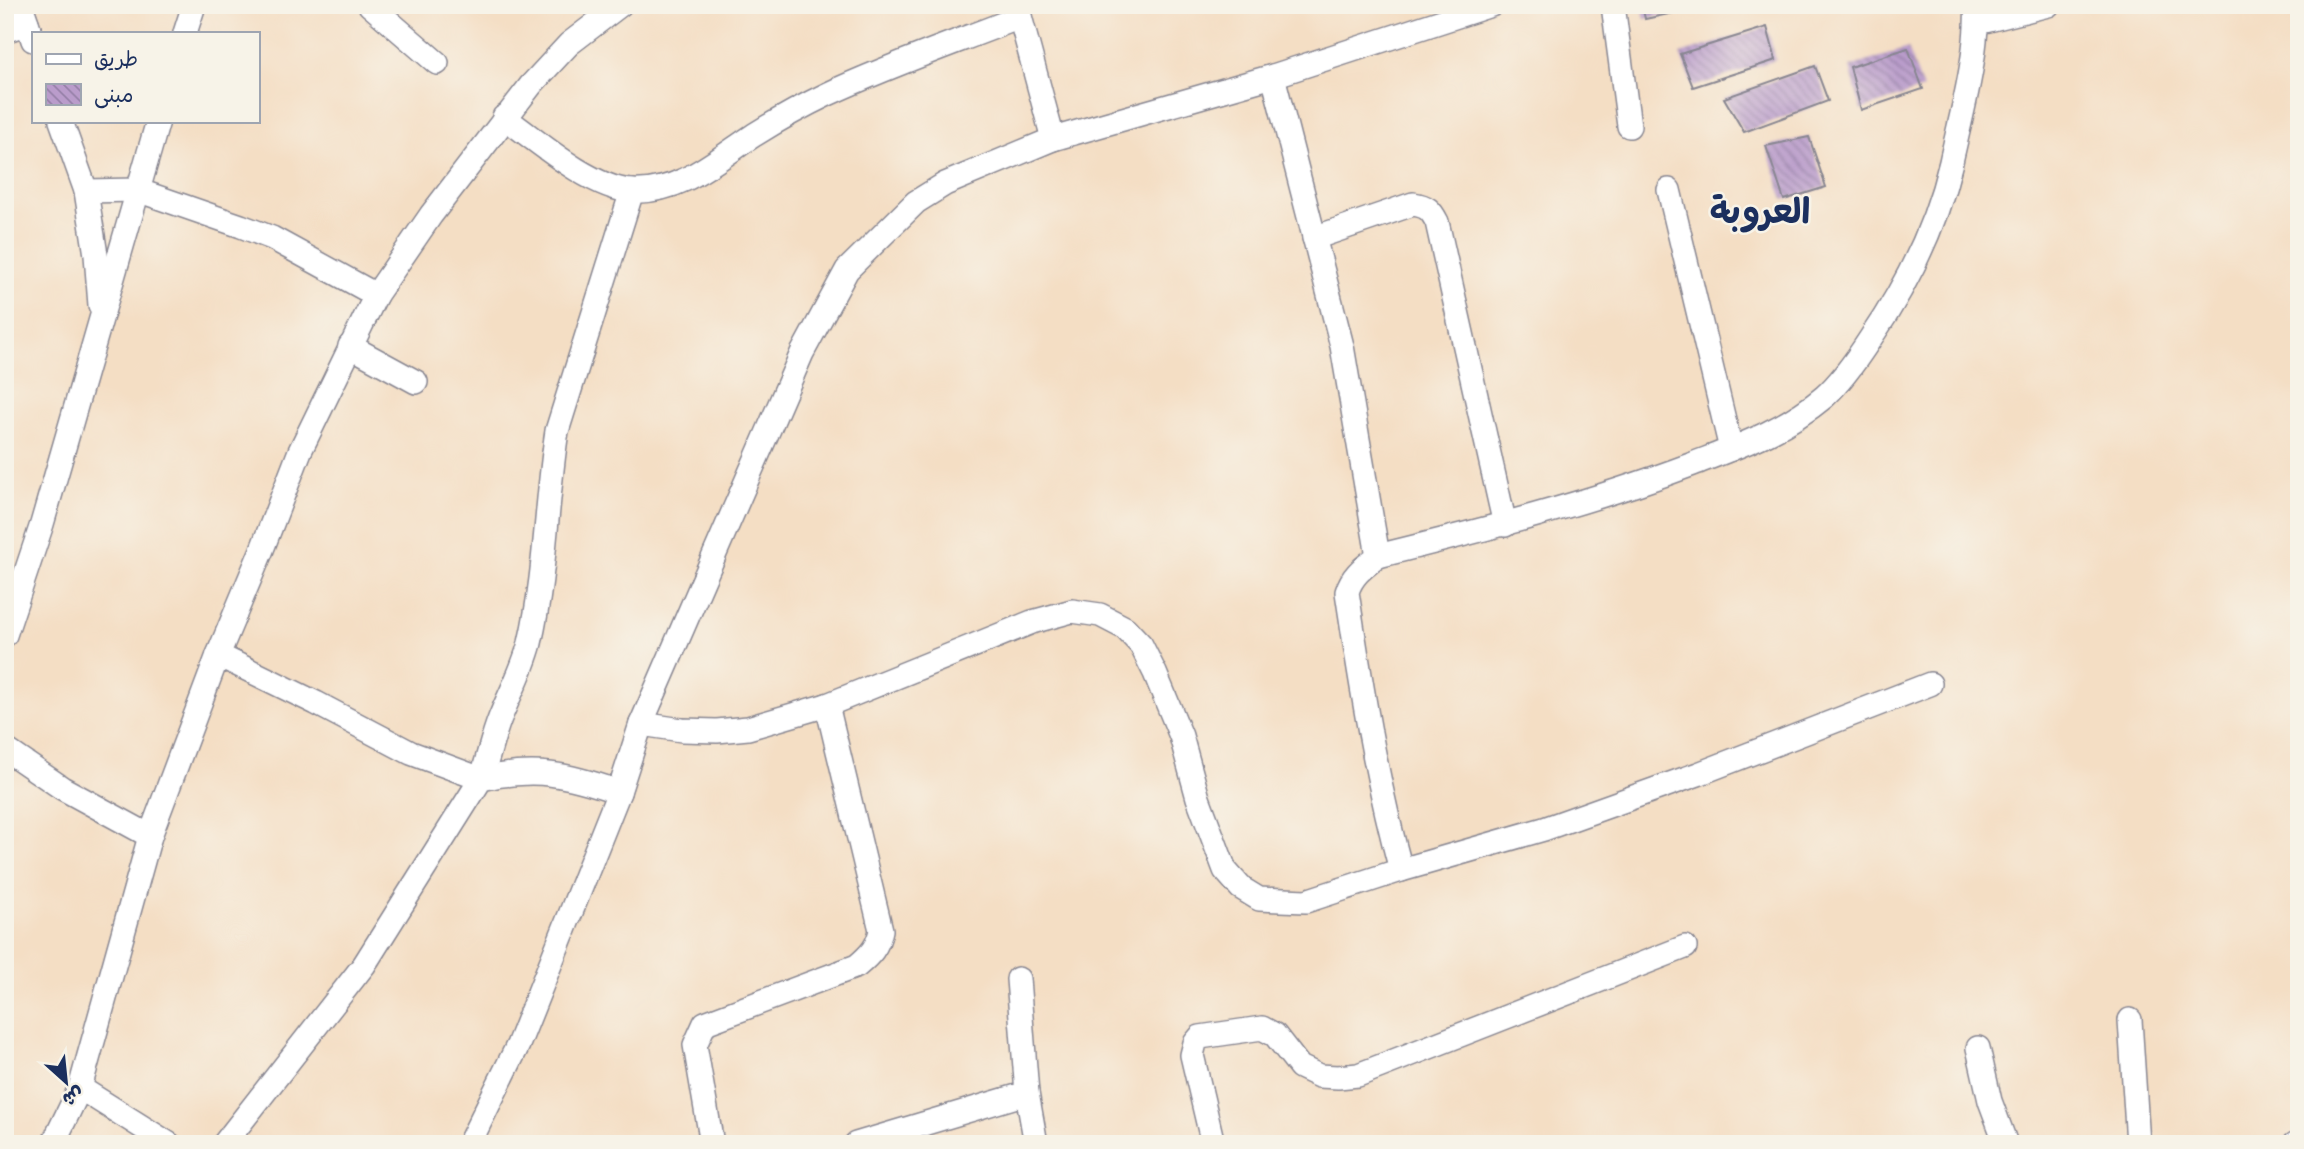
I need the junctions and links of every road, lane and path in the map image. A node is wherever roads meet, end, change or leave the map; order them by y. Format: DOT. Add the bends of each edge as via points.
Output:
graph roads {
  1 [pos="194,5"];
  2 [pos="370,5"];
  3 [pos="620,5"];
  4 [pos="1491,5"];
  5 [pos="1613,5"];
  6 [pos="2048,5"];
  7 [pos="1019,11"];
  8 [pos="1976,14"];
  9 [pos="27,23"];
  10 [pos="5,31"];
  11 [pos="185,32"];
  12 [pos="437,63"];
  13 [pos="1273,76"];
  14 [pos="504,117"];
  15 [pos="61,122"];
  16 [pos="158,122"];
  17 [pos="1629,126"];
  18 [pos="1053,139"];
  19 [pos="137,190"];
  20 [pos="1669,190"];
  21 [pos="86,191"];
  22 [pos="632,191"];
  23 [pos="1314,238"];
  24 [pos="376,295"];
  25 [pos="101,317"];
  26 [pos="350,346"];
  27 [pos="416,382"];
  28 [pos="1731,449"];
  29 [pos="1505,525"];
  30 [pos="1378,556"];
  31 [pos="5,635"];
  32 [pos="218,655"];
  33 [pos="1930,684"];
  34 [pos="827,705"];
  35 [pos="641,724"];
  36 [pos="5,749"];
  37 [pos="481,779"];
  38 [pos="619,792"];
  39 [pos="150,836"];
  40 [pos="1401,870"];
  41 [pos="1685,947"];
  42 [pos="1018,979"];
  43 [pos="2130,1020"];
  44 [pos="1978,1048"];
  45 [pos="80,1088"];
  46 [pos="1027,1093"];
  47 [pos="53,1144"];
  48 [pos="169,1144"];
  49 [pos="224,1144"];
  50 [pos="469,1144"];
  51 [pos="712,1144"];
  52 [pos="856,1144"];
  53 [pos="1036,1144"];
  54 [pos="1213,1144"];
  55 [pos="2006,1144"];
  56 [pos="2138,1144"];
  1 -- 11 [label="street"];
  2 -- 12 [label="street"];
  3 -- 14 [label="street" via="569,44"];
  4 -- 13 [label="street"];
  5 -- 17 [label="street"];
  6 -- 8 [label="street"];
  7 -- 18 [label="street"];
  7 -- 22 [label="street" via="828,94 681,182"];
  8 -- 28 [label="street" via="1963,109 1943,194 1888,313 1826,395 1790,423"];
  9 -- 10 [label="street"];
  13 -- 18 [label="street"];
  13 -- 23 [label="street"];
  14 -- 22 [label="street" via="597,181"];
  14 -- 24 [label="street"];
  15 -- 21 [label="street"];
  16 -- 19 [label="street"];
  18 -- 35 [label="street" via="945,184 916,202 847,270 802,353"];
  19 -- 21 [label="street"];
  19 -- 24 [label="street" via="272,239"];
  19 -- 25 [label="street"];
  20 -- 28 [label="street"];
  21 -- 25 [label="street"];
  22 -- 37 [label="street" via="557,431 529,645"];
  23 -- 29 [label="street" via="1413,204 1431,211"];
  23 -- 30 [label="street" via="1342,346"];
  24 -- 26 [label="street"];
  25 -- 31 [label="street"];
  26 -- 27 [label="street"];
  26 -- 32 [label="street" via="300,450"];
  28 -- 29 [label="street" via="1632,487"];
  29 -- 30 [label="street"];
  30 -- 40 [label="street" via="1350,580 1347,592 1362,694"];
  32 -- 37 [label="street" via="411,753"];
  32 -- 39 [label="street"];
  33 -- 40 [label="street" via="1544,829"];
  34 -- 35 [label="street" via="748,728 682,730"];
  34 -- 40 [label="street" via="1032,622 1072,611 1100,615 1125,628 1142,645 1181,736 1224,870 1241,888 1259,899 1306,901"];
  34 -- 51 [label="street" via="881,930 879,940 857,966 705,1023 695,1045"];
  35 -- 38 [label="street"];
  36 -- 39 [label="street" via="62,788"];
  37 -- 38 [label="street" via="534,772 577,777"];
  37 -- 49 [label="street" via="364,965"];
  38 -- 50 [label="street" via="518,1045"];
  39 -- 45 [label="street"];
  41 -- 54 [label="street" via="1359,1075 1320,1076 1300,1067 1275,1035 1262,1028 1200,1037 1192,1055"];
  42 -- 46 [label="street"];
  43 -- 56 [label="street"];
  44 -- 55 [label="street"];
  45 -- 47 [label="street"];
  45 -- 48 [label="street"];
  46 -- 52 [label="street"];
  46 -- 53 [label="street"];
}
